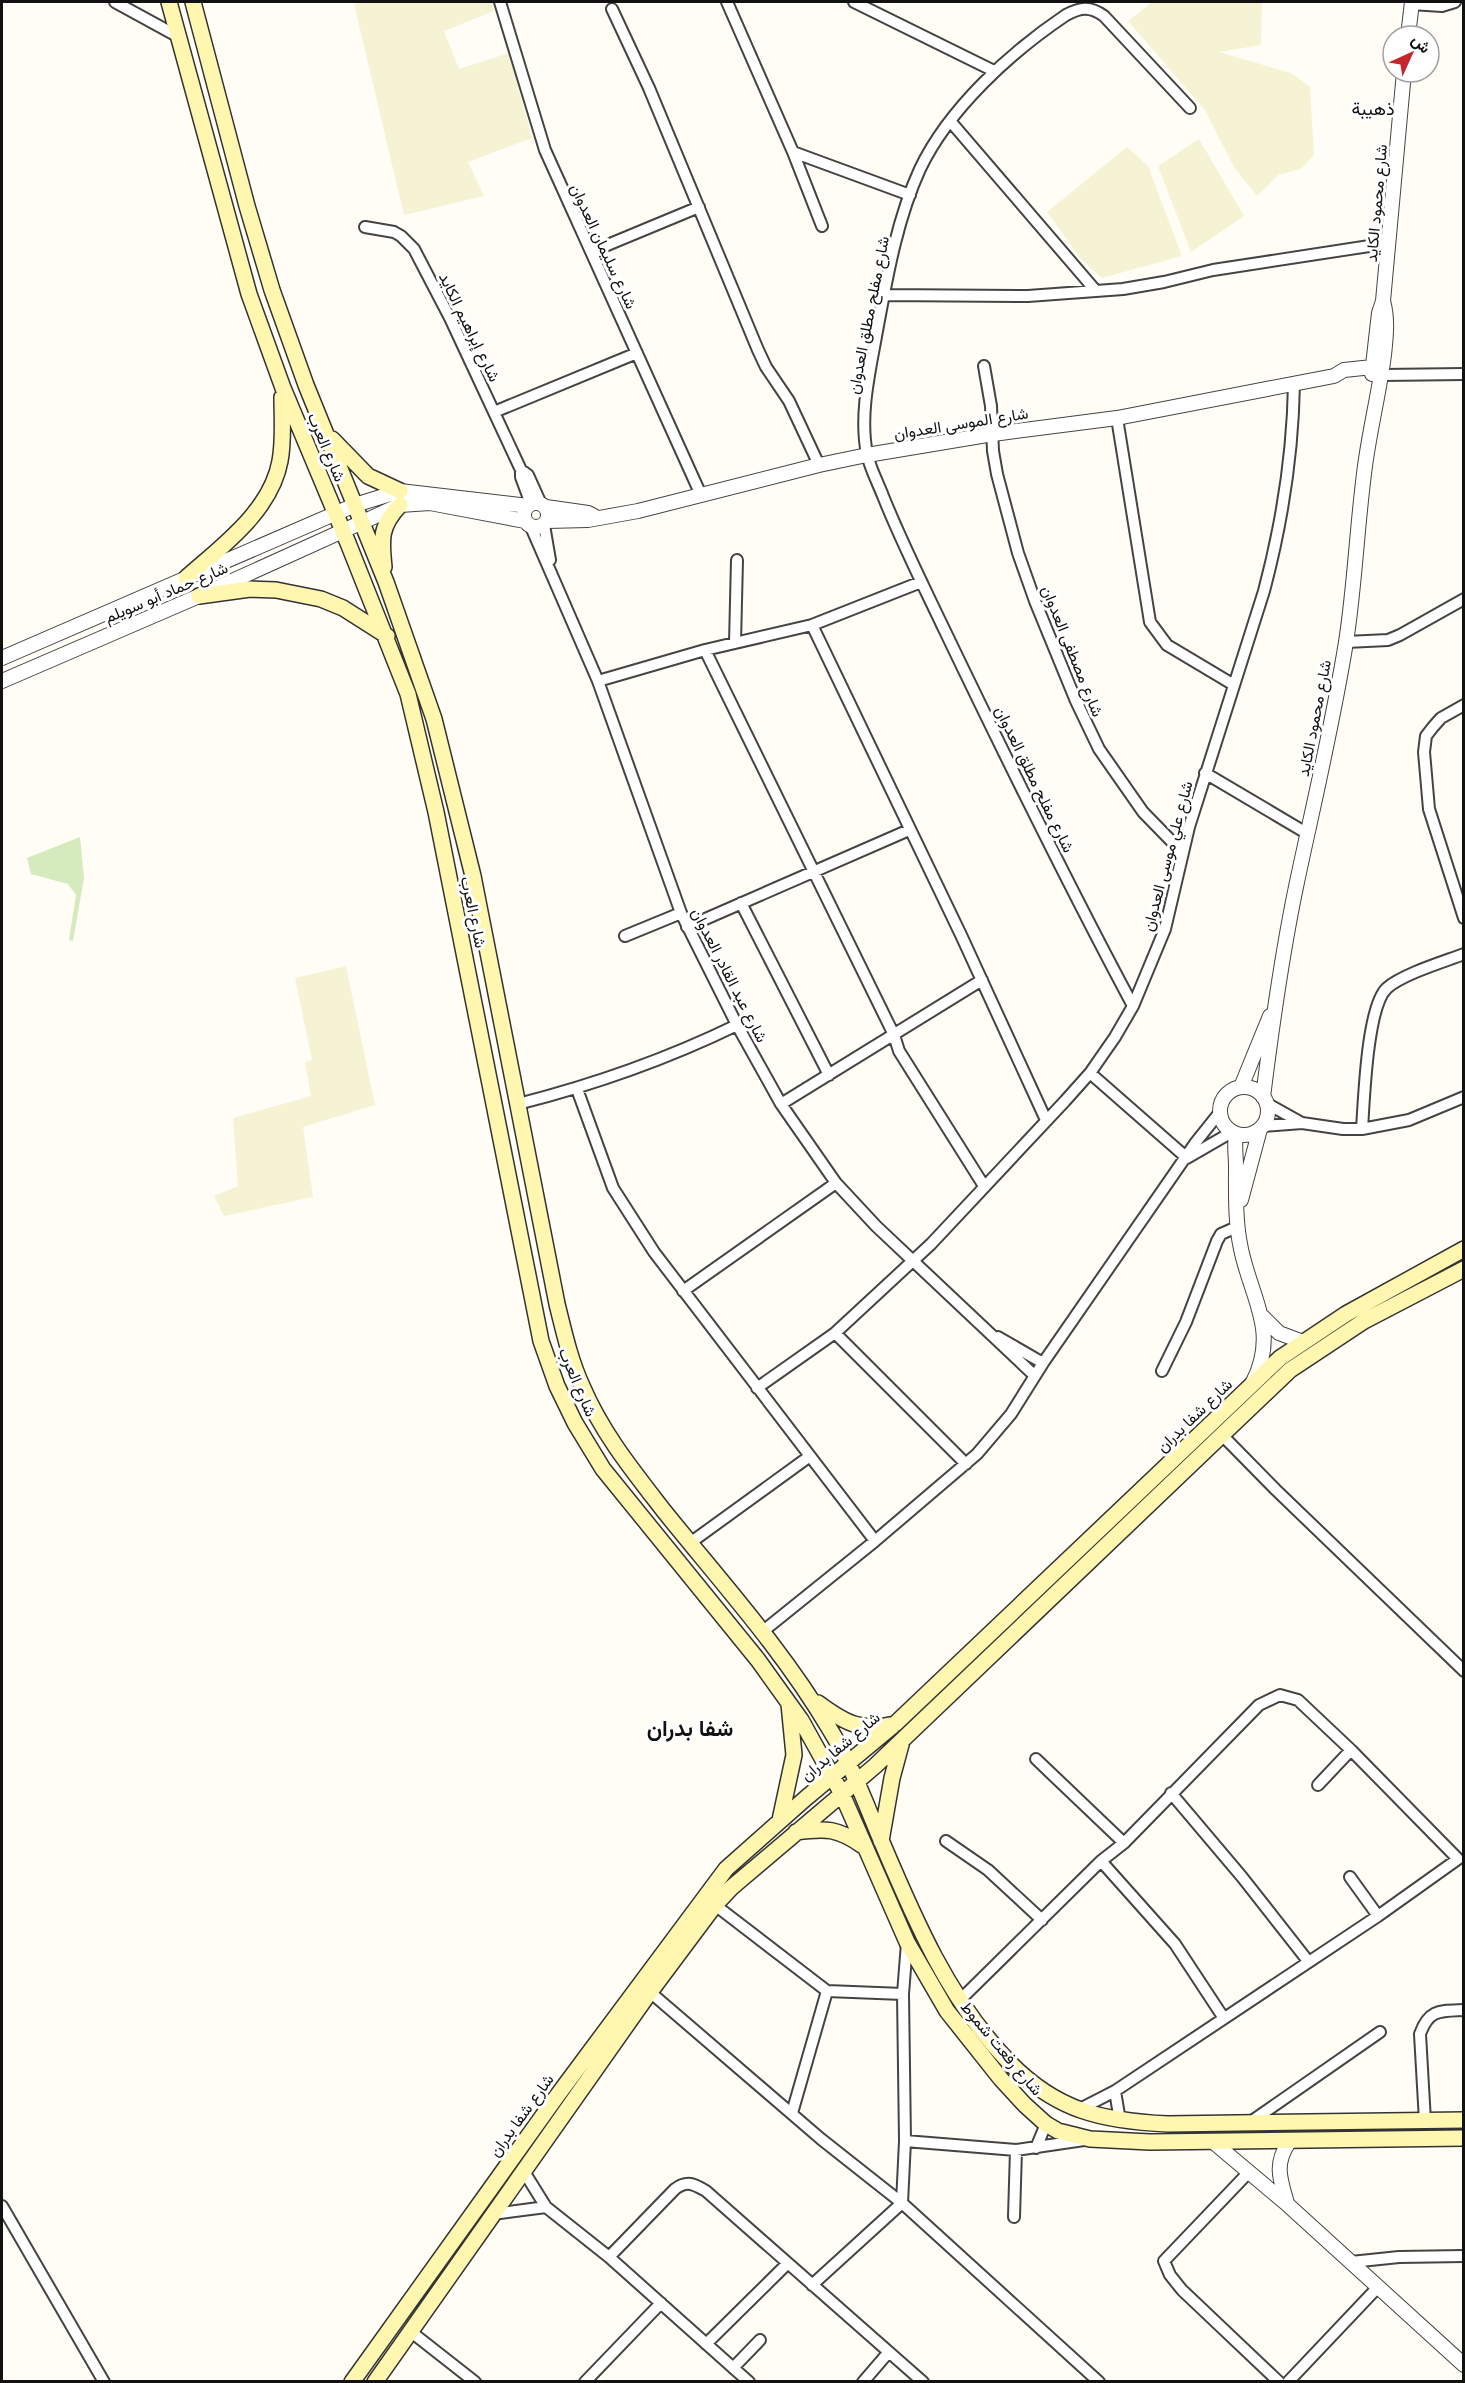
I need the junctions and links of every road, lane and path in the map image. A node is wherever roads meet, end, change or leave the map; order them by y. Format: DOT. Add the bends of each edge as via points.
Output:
graph roads {
  1 [pos="115,2"];
  2 [pos="170,2"];
  3 [pos="193,2"];
  4 [pos="500,2"];
  5 [pos="728,2"];
  6 [pos="854,2"];
  7 [pos="1454,2"];
  8 [pos="1412,3"];
  9 [pos="1464,3"];
  10 [pos="1081,5"];
  11 [pos="612,9"];
  12 [pos="1409,24"];
  13 [pos="179,37"];
  14 [pos="994,71"];
  15 [pos="1403,84"];
  16 [pos="1190,108"];
  17 [pos="951,122"];
  18 [pos="793,153"];
  19 [pos="910,195"];
  20 [pos="699,207"];
  21 [pos="365,226"];
  22 [pos="822,226"];
  23 [pos="1389,243"];
  24 [pos="593,251"];
  25 [pos="1096,291"];
  26 [pos="883,295"];
  27 [pos="637,353"];
  28 [pos="984,366"];
  29 [pos="1377,370"];
  30 [pos="1464,375"];
  31 [pos="1294,383"];
  32 [pos="283,388"];
  33 [pos="494,412"];
  34 [pos="1117,418"];
  35 [pos="993,434"];
  36 [pos="327,435"];
  37 [pos="867,455"];
  38 [pos="819,465"];
  39 [pos="701,495"];
  40 [pos="400,498"];
  41 [pos="355,505"];
  42 [pos="335,513"];
  43 [pos="537,514"];
  44 [pos="362,522"];
  45 [pos="343,531"];
  46 [pos="737,560"];
  47 [pos="186,578"];
  48 [pos="386,582"];
  49 [pos="921,582"];
  50 [pos="199,596"];
  51 [pos="1463,602"];
  52 [pos="812,625"];
  53 [pos="387,636"];
  54 [pos="1346,642"];
  55 [pos="735,643"];
  56 [pos="705,650"];
  57 [pos="2,658"];
  58 [pos="2,681"];
  59 [pos="598,681"];
  60 [pos="1234,685"];
  61 [pos="1464,705"];
  62 [pos="1205,773"];
  63 [pos="909,830"];
  64 [pos="1308,834"];
  65 [pos="1182,852"];
  66 [pos="814,872"];
  67 [pos="741,903"];
  68 [pos="681,913"];
  69 [pos="1464,918"];
  70 [pos="687,927"];
  71 [pos="625,936"];
  72 [pos="1464,954"];
  73 [pos="982,980"];
  74 [pos="1133,1006"];
  75 [pos="1274,1009"];
  76 [pos="737,1025"];
  77 [pos="894,1035"];
  78 [pos="1090,1072"];
  79 [pos="829,1075"];
  80 [pos="1241,1087"];
  81 [pos="577,1089"];
  82 [pos="1464,1097"];
  83 [pos="1265,1100"];
  84 [pos="518,1104"];
  85 [pos="781,1104"];
  86 [pos="1220,1112"];
  87 [pos="1046,1120"];
  88 [pos="1302,1123"];
  89 [pos="1261,1128"];
  90 [pos="1362,1129"];
  91 [pos="1234,1133"];
  92 [pos="1187,1158"];
  93 [pos="836,1184"];
  94 [pos="984,1186"];
  95 [pos="1237,1221"];
  96 [pos="1464,1249"];
  97 [pos="913,1261"];
  98 [pos="1464,1269"];
  99 [pos="683,1291"];
  100 [pos="1262,1314"];
  101 [pos="834,1333"];
  102 [pos="990,1333"];
  103 [pos="1303,1342"];
  104 [pos="1043,1363"];
  105 [pos="1162,1371"];
  106 [pos="1035,1376"];
  107 [pos="1253,1382"];
  108 [pos="757,1388"];
  109 [pos="1221,1434"];
  110 [pos="810,1456"];
  111 [pos="966,1464"];
  112 [pos="875,1541"];
  113 [pos="690,1543"];
  114 [pos="762,1632"];
  115 [pos="1464,1671"];
  116 [pos="811,1698"];
  117 [pos="789,1701"];
  118 [pos="895,1724"];
  119 [pos="903,1740"];
  120 [pos="1351,1750"];
  121 [pos="1036,1759"];
  122 [pos="848,1763"];
  123 [pos="833,1776"];
  124 [pos="857,1782"];
  125 [pos="1318,1785"];
  126 [pos="1172,1792"];
  127 [pos="842,1794"];
  128 [pos="780,1820"];
  129 [pos="796,1832"];
  130 [pos="881,1841"];
  131 [pos="946,1842"];
  132 [pos="1124,1843"];
  133 [pos="864,1846"];
  134 [pos="1101,1861"];
  135 [pos="1461,1862"];
  136 [pos="1350,1877"];
  137 [pos="716,1905"];
  138 [pos="1378,1916"];
  139 [pos="1042,1920"];
  140 [pos="907,1942"];
  141 [pos="1308,1961"];
  142 [pos="827,1991"];
  143 [pos="650,1992"];
  144 [pos="903,1994"];
  145 [pos="960,2000"];
  146 [pos="1464,2010"];
  147 [pos="1223,2018"];
  148 [pos="1380,2032"];
  149 [pos="1115,2091"];
  150 [pos="1078,2110"];
  151 [pos="792,2113"];
  152 [pos="1464,2120"];
  153 [pos="1120,2121"];
  154 [pos="1425,2121"];
  155 [pos="1249,2123"];
  156 [pos="1046,2124"];
  157 [pos="1090,2139"];
  158 [pos="1464,2139"];
  159 [pos="905,2140"];
  160 [pos="1212,2141"];
  161 [pos="1289,2142"];
  162 [pos="1036,2148"];
  163 [pos="1016,2150"];
  164 [pos="523,2170"];
  165 [pos="1249,2172"];
  166 [pos="902,2204"];
  167 [pos="1288,2205"];
  168 [pos="2,2206"];
  169 [pos="546,2207"];
  170 [pos="493,2214"];
  171 [pos="1014,2217"];
  172 [pos="1464,2256"];
  173 [pos="609,2257"];
  174 [pos="1351,2262"];
  175 [pos="787,2264"];
  176 [pos="812,2284"];
  177 [pos="1378,2287"];
  178 [pos="662,2303"];
  179 [pos="410,2331"];
  180 [pos="760,2340"];
  181 [pos="706,2344"];
  182 [pos="888,2353"];
  183 [pos="370,2356"];
  184 [pos="1464,2365"];
  185 [pos="385,2367"];
  186 [pos="733,2368"];
  187 [pos="104,2382"];
  188 [pos="352,2382"];
  189 [pos="375,2382"];
  190 [pos="475,2382"];
  191 [pos="585,2382"];
  192 [pos="748,2382"];
  193 [pos="863,2382"];
  194 [pos="922,2382"];
  195 [pos="1099,2382"];
  196 [pos="1279,2382"];
  197 [pos="1288,2382"];
  1 -- 13 [label="street"];
  2 -- 13 [label="main road, شارع العرب"];
  3 -- 36 [label="main road, شارع العرب" via="272,290"];
  4 -- 24 [label="street, شارع سليمان العدوان" via="545,150"];
  5 -- 18 [label="street"];
  6 -- 14 [label="street"];
  7 -- 8 [label="street" via="1442,6"];
  7 -- 9 [label="street"];
  8 -- 12 [label="street"];
  10 -- 14 [label="street, شارع مفلح مطلق العدوان"];
  10 -- 16 [label="street, شارع مفلح مطلق العدوان" via="1104,16"];
  11 -- 20 [label="street"];
  13 -- 32 [label="main road, شارع العرب" via="249,294"];
  14 -- 17 [label="street, شارع مفلح مطلق العدوان"];
  15 -- 23 [label="street, شارع محمود الكايد"];
  17 -- 19 [label="street, شارع مفلح مطلق العدوان" via="930,151"];
  17 -- 25 [label="street"];
  18 -- 19 [label="street"];
  18 -- 22 [label="street"];
  19 -- 26 [label="street, شارع مفلح مطلق العدوان"];
  20 -- 24 [label="street"];
  20 -- 38 [label="street" via="758,351 789,401"];
  21 -- 33 [label="street, شارع إبراهيم الكايد" via="394,232 414,249"];
  23 -- 25 [label="street"];
  23 -- 29 [label="street, شارع محمود الكايد" via="1383,301 1387,314"];
  24 -- 27 [label="street, شارع سليمان العدوان"];
  25 -- 26 [label="street" via="1028,296"];
  26 -- 37 [label="street, شارع مفلح مطلق العدوان" via="867,391"];
  27 -- 33 [label="street"];
  27 -- 39 [label="street, شارع سليمان العدوان"];
  28 -- 35 [label="street, شارع مصطفى العدوان"];
  29 -- 30 [label="street"];
  29 -- 31 [label="street, شارع الموسى العدوان" via="1344,370 1334,376"];
  29 -- 54 [label="street, شارع محمود الكايد" via="1368,415 1370,431"];
  31 -- 34 [label="street, شارع الموسى العدوان"];
  31 -- 60 [label="street, شارع علي موسى العدوان" via="1289,468 1274,554"];
  32 -- 42 [label="main road, شارع العرب"];
  32 -- 47 [label="main road" via="281,458 270,488 243,525"];
  33 -- 43 [label="street, شارع إبراهيم الكايد" via="521,470 528,475"];
  34 -- 35 [label="street, شارع الموسى العدوان"];
  34 -- 60 [label="street" via="1150,622 1167,645"];
  35 -- 37 [label="street, شارع الموسى العدوان"];
  35 -- 65 [label="street, شارع مصطفى العدوان" via="1002,496 1018,553 1083,717 1128,792"];
  36 -- 40 [label="main road" via="368,476"];
  36 -- 41 [label="main road, شارع العرب"];
  37 -- 38 [label="street, شارع الموسى العدوان"];
  37 -- 49 [label="street, شارع مفلح مطلق العدوان"];
  38 -- 39 [label="street, شارع الموسى العدوان"];
  39 -- 43 [label="street, شارع الموسى العدوان" via="588,520"];
  40 -- 41 [label="street, شارع الموسى العدوان"];
  40 -- 43 [label="street, شارع الموسى العدوان"];
  40 -- 44 [label="street"];
  40 -- 48 [label="main road" via="383,531"];
  41 -- 42 [label="street, شارع الموسى العدوان"];
  41 -- 44 [label="main road, شارع العرب"];
  42 -- 45 [label="main road, شارع العرب"];
  42 -- 47 [label="street, شارع حماد أبو سويلم"];
  43 -- 59 [label="street, شارع عبد القادر العدوان" via="549,566"];
  44 -- 45 [label="street"];
  44 -- 48 [label="main road, شارع العرب"];
  45 -- 50 [label="street, شارع حماد أبو سويلم"];
  45 -- 53 [label="main road, شارع العرب"];
  46 -- 55 [label="street"];
  47 -- 57 [label="street, شارع حماد أبو سويلم"];
  48 -- 84 [label="main road, شارع العرب" via="428,701 457,804"];
  49 -- 52 [label="street"];
  49 -- 74 [label="street, شارع مفلح مطلق العدوان"];
  50 -- 53 [label="main road" via="250,589 321,599 352,612"];
  50 -- 58 [label="street, شارع حماد أبو سويلم"];
  51 -- 54 [label="street" via="1388,640"];
  52 -- 55 [label="street"];
  52 -- 63 [label="street"];
  53 -- 117 [label="main road, شارع العرب" via="423,752 531,1295 541,1341 557,1386 603,1469"];
  54 -- 64 [label="street, شارع محمود الكايد"];
  55 -- 56 [label="street"];
  56 -- 59 [label="street"];
  56 -- 66 [label="street"];
  59 -- 68 [label="street, شارع عبد القادر العدوان"];
  60 -- 62 [label="street, شارع علي موسى العدوان"];
  61 -- 69 [label="street" via="1432,727 1424,752 1429,809"];
  62 -- 64 [label="street"];
  62 -- 65 [label="street, شارع علي موسى العدوان"];
  63 -- 66 [label="street"];
  63 -- 73 [label="street"];
  64 -- 75 [label="street, شارع محمود الكايد"];
  65 -- 74 [label="street, شارع علي موسى العدوان" via="1165,929"];
  66 -- 67 [label="street"];
  66 -- 77 [label="street"];
  67 -- 70 [label="street"];
  67 -- 79 [label="street"];
  68 -- 70 [label="street, شارع عبد القادر العدوان"];
  68 -- 71 [label="street"];
  70 -- 76 [label="street, شارع عبد القادر العدوان"];
  72 -- 90 [label="street" via="1398,981 1382,994 1371,1036"];
  73 -- 77 [label="street"];
  73 -- 87 [label="street"];
  74 -- 78 [label="street, شارع علي موسى العدوان"];
  75 -- 80 [label="street, شارع محمود الكايد"];
  75 -- 83 [label="street, شارع محمود الكايد"];
  76 -- 81 [label="street" via="697,1045"];
  76 -- 85 [label="street, شارع عبد القادر العدوان"];
  77 -- 79 [label="street"];
  77 -- 94 [label="street" via="913,1076"];
  78 -- 87 [label="street, شارع علي موسى العدوان"];
  78 -- 92 [label="street"];
  79 -- 85 [label="street"];
  80 -- 83 [label="street" via="1253,1089"];
  80 -- 86 [label="street" via="1222,1100"];
  81 -- 84 [label="street"];
  81 -- 99 [label="street" via="613,1188"];
  82 -- 90 [label="street" via="1409,1120"];
  83 -- 88 [label="street"];
  83 -- 89 [label="street" via="1268,1115"];
  84 -- 113 [label="main road, شارع العرب" via="568,1351 582,1386 621,1456"];
  85 -- 93 [label="street, شارع عبد القادر العدوان"];
  86 -- 91 [label="street" via="1223,1124"];
  86 -- 92 [label="street"];
  87 -- 94 [label="street, شارع علي موسى العدوان"];
  88 -- 89 [label="street"];
  88 -- 90 [label="street"];
  89 -- 91 [label="street" via="1249,1135"];
  89 -- 95 [label="street"];
  91 -- 92 [label="street"];
  91 -- 95 [label="street"];
  92 -- 104 [label="street"];
  93 -- 97 [label="street, شارع عبد القادر العدوان"];
  93 -- 99 [label="street"];
  94 -- 97 [label="street, شارع علي موسى العدوان"];
  95 -- 100 [label="street" via="1243,1258"];
  95 -- 105 [label="street" via="1216,1241 1186,1322"];
  96 -- 103 [label="main road, شارع شفا بدران"];
  97 -- 101 [label="street, شارع علي موسى العدوان"];
  97 -- 102 [label="street, شارع عبد القادر العدوان"];
  98 -- 109 [label="main road, شارع شفا بدران" via="1364,1321 1302,1361"];
  99 -- 108 [label="street"];
  100 -- 103 [label="street" via="1279,1333"];
  100 -- 107 [label="street" via="1265,1349"];
  101 -- 108 [label="street, شارع علي موسى العدوان"];
  101 -- 111 [label="street"];
  102 -- 104 [label="street, شارع عبد القادر العدوان"];
  102 -- 106 [label="street, شارع عبد القادر العدوان"];
  103 -- 107 [label="main road, شارع شفا بدران"];
  104 -- 106 [label="street"];
  106 -- 111 [label="street" via="1011,1414"];
  107 -- 118 [label="main road, شارع شفا بدران"];
  108 -- 110 [label="street"];
  109 -- 115 [label="street"];
  109 -- 119 [label="main road, شارع شفا بدران"];
  110 -- 112 [label="street"];
  110 -- 113 [label="street"];
  111 -- 112 [label="street"];
  112 -- 114 [label="street"];
  113 -- 114 [label="main road, شارع العرب"];
  114 -- 116 [label="main road, شارع العرب"];
  116 -- 118 [label="main road" via="850,1724 878,1728"];
  116 -- 122 [label="main road, شارع العرب"];
  117 -- 123 [label="main road, شارع العرب"];
  117 -- 128 [label="main road" via="794,1755"];
  118 -- 122 [label="main road, شارع شفا بدران"];
  119 -- 124 [label="main road, شارع شفا بدران"];
  119 -- 130 [label="main road"];
  120 -- 125 [label="street"];
  120 -- 126 [label="street" via="1298,1700 1280,1695 1259,1706"];
  120 -- 135 [label="street"];
  121 -- 132 [label="street"];
  122 -- 123 [label="main road, شارع شفا بدران"];
  122 -- 124 [label="main road, شارع رفعت شموط"];
  123 -- 127 [label="main road, شارع رفعت شموط"];
  123 -- 128 [label="main road, شارع شفا بدران"];
  124 -- 127 [label="main road, شارع شفا بدران"];
  124 -- 130 [label="main road, شارع رفعت شموط"];
  126 -- 132 [label="street"];
  126 -- 141 [label="street"];
  127 -- 129 [label="main road, شارع شفا بدران"];
  127 -- 133 [label="main road, شارع رفعت شموط"];
  128 -- 183 [label="main road, شارع شفا بدران" via="712,1887"];
  129 -- 133 [label="main road" via="833,1829"];
  129 -- 137 [label="main road, شارع شفا بدران"];
  130 -- 145 [label="main road, شارع رفعت شموط" via="920,1928"];
  131 -- 139 [label="street" via="988,1870"];
  132 -- 134 [label="street"];
  133 -- 140 [label="main road, شارع رفعت شموط"];
  134 -- 139 [label="street"];
  134 -- 147 [label="street" via="1175,1944"];
  135 -- 138 [label="street"];
  136 -- 138 [label="street"];
  137 -- 142 [label="street"];
  137 -- 143 [label="main road, شارع شفا بدران"];
  138 -- 141 [label="street"];
  139 -- 145 [label="street"];
  140 -- 144 [label="street"];
  140 -- 156 [label="main road, شارع رفعت شموط" via="963,2033"];
  141 -- 147 [label="street"];
  142 -- 144 [label="street"];
  142 -- 151 [label="street"];
  143 -- 151 [label="street"];
  143 -- 164 [label="main road, شارع شفا بدران"];
  144 -- 159 [label="street"];
  145 -- 150 [label="main road, شارع رفعت شموط" via="1017,2070 1042,2091"];
  146 -- 154 [label="street" via="1435,2012 1420,2034"];
  147 -- 149 [label="street"];
  148 -- 155 [label="street"];
  149 -- 150 [label="street"];
  149 -- 153 [label="street"];
  150 -- 153 [label="main road, شارع رفعت شموط"];
  151 -- 166 [label="street"];
  152 -- 154 [label="main road, شارع رفعت شموط"];
  153 -- 155 [label="main road, شارع رفعت شموط"];
  154 -- 155 [label="main road, شارع رفعت شموط"];
  156 -- 157 [label="main road, شارع رفعت شموط"];
  156 -- 162 [label="street"];
  157 -- 160 [label="main road, شارع رفعت شموط"];
  157 -- 162 [label="street"];
  158 -- 161 [label="main road, شارع رفعت شموط"];
  159 -- 163 [label="street"];
  159 -- 166 [label="street"];
  160 -- 161 [label="main road, شارع رفعت شموط"];
  160 -- 165 [label="street"];
  161 -- 167 [label="street" via="1279,2161 1278,2177"];
  162 -- 163 [label="street"];
  163 -- 171 [label="street"];
  164 -- 169 [label="street"];
  164 -- 170 [label="main road, شارع شفا بدران"];
  165 -- 167 [label="street"];
  165 -- 196 [label="street" via="1164,2261 1182,2290"];
  166 -- 176 [label="street"];
  166 -- 195 [label="street"];
  167 -- 174 [label="street"];
  168 -- 187 [label="street"];
  169 -- 170 [label="street"];
  169 -- 173 [label="street"];
  170 -- 179 [label="main road, شارع شفا بدران"];
  172 -- 174 [label="street"];
  173 -- 175 [label="street" via="675,2189 689,2183 706,2191"];
  173 -- 178 [label="street"];
  174 -- 177 [label="street"];
  175 -- 176 [label="street"];
  175 -- 181 [label="street"];
  176 -- 182 [label="street"];
  177 -- 184 [label="street"];
  177 -- 197 [label="street"];
  178 -- 181 [label="street"];
  178 -- 191 [label="street"];
  179 -- 185 [label="main road, شارع شفا بدران"];
  179 -- 190 [label="street"];
  180 -- 186 [label="street"];
  181 -- 186 [label="street"];
  182 -- 193 [label="street"];
  182 -- 194 [label="street"];
  183 -- 185 [label="main road"];
  183 -- 188 [label="main road, شارع شفا بدران"];
  185 -- 189 [label="main road, شارع شفا بدران"];
  186 -- 192 [label="street"];
}
